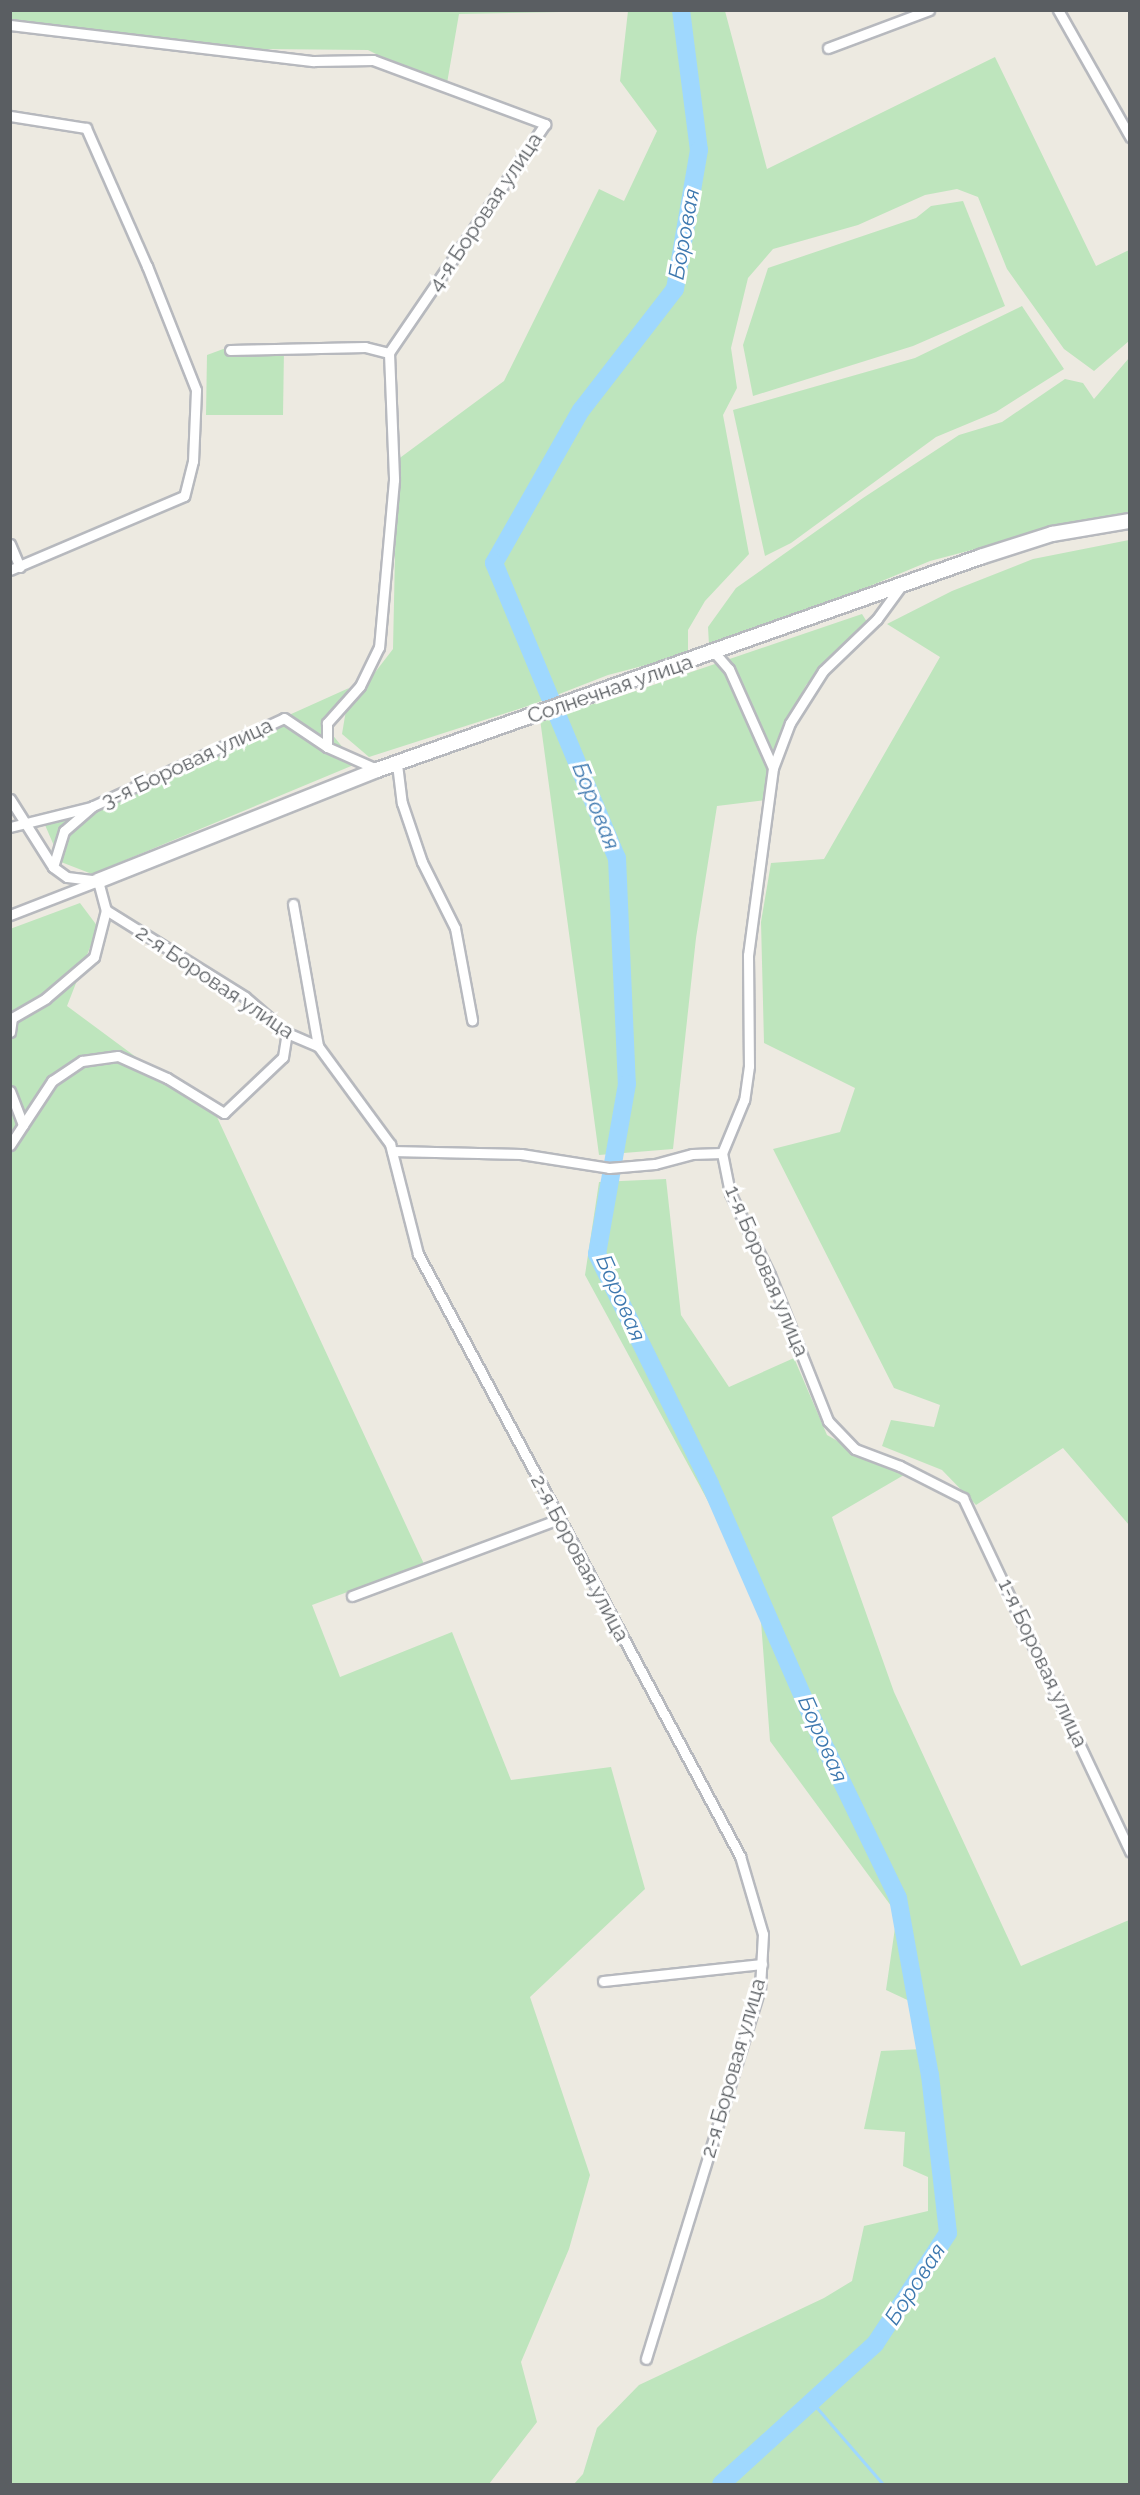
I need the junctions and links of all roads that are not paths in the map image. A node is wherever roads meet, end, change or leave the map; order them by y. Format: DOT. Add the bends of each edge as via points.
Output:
graph roads {
  1 [pos="929,10"];
  2 [pos="1058,10"];
  3 [pos="10,25"];
  4 [pos="828,48"];
  5 [pos="10,116"];
  6 [pos="1130,138"];
  7 [pos="230,350"];
  8 [pos="389,353"];
  9 [pos="1130,521"];
  10 [pos="10,543"];
  11 [pos="20,567"];
  12 [pos="10,570"];
  13 [pos="903,584"];
  14 [pos="714,652"];
  15 [pos="327,747"];
  16 [pos="396,764"];
  17 [pos="773,768"];
  18 [pos="379,770"];
  19 [pos="10,799"];
  20 [pos="93,806"];
  21 [pos="22,823"];
  22 [pos="10,827"];
  23 [pos="53,867"];
  24 [pos="98,881"];
  25 [pos="293,904"];
  26 [pos="106,910"];
  27 [pos="10,915"];
  28 [pos="472,1020"];
  29 [pos="10,1032"];
  30 [pos="287,1033"];
  31 [pos="318,1046"];
  32 [pos="10,1091"];
  33 [pos="24,1125"];
  34 [pos="10,1145"];
  35 [pos="392,1150"];
  36 [pos="722,1153"];
  37 [pos="559,1519"];
  38 [pos="352,1596"];
  39 [pos="1130,1851"];
  40 [pos="762,1964"];
  41 [pos="603,1981"];
  42 [pos="646,2359"];
  1 -- 4 [label="street"];
  2 -- 6 [label="street"];
  3 -- 8 [label="street, 4-я Боровая улица" via="314,61 373,60 544,124"];
  5 -- 11 [label="street" via="86,128 196,390 193,461 184,496"];
  7 -- 8 [label="street" via="365,346"];
  8 -- 15 [label="street" via="394,480 379,647 360,686 327,723"];
  9 -- 13 [label="street, Солнечная улица" via="1052,534"];
  10 -- 11 [label="street"];
  11 -- 12 [label="street"];
  13 -- 14 [label="street, Солнечная улица"];
  13 -- 17 [label="street" via="877,619 823,671 790,723"];
  14 -- 16 [label="street, Солнечная улица"];
  14 -- 17 [label="street" via="729,669"];
  15 -- 18 [label="street, 3-я Боровая улица"];
  15 -- 20 [label="street, 3-я Боровая улица" via="284,718"];
  16 -- 18 [label="street, Солнечная улица"];
  16 -- 28 [label="street" via="402,803 422,862 455,928"];
  17 -- 36 [label="street" via="748,955 746,1089"];
  18 -- 24 [label="street, Солнечная улица"];
  19 -- 21 [label="street"];
  20 -- 21 [label="street"];
  20 -- 23 [label="street, 3-я Боровая улица" via="64,831"];
  21 -- 22 [label="street"];
  21 -- 23 [label="street"];
  23 -- 24 [label="street" via="67,877"];
  24 -- 26 [label="street"];
  24 -- 27 [label="street"];
  25 -- 31 [label="street"];
  26 -- 29 [label="street" via="94,957 46,998 12,1018"];
  26 -- 30 [label="street, 2-я Боровая улица" via="245,997"];
  30 -- 31 [label="street, 2-я Боровая улица"];
  30 -- 33 [label="street" via="283,1057 224,1113 167,1078 118,1056 82,1061 52,1081"];
  31 -- 35 [label="street, 2-я Боровая улица"];
  32 -- 33 [label="street"];
  33 -- 34 [label="street"];
  35 -- 36 [label="street" via="521,1154 609,1168"];
  35 -- 37 [label="street, 2-я Боровая улица" via="418,1254"];
  36 -- 39 [label="street, 1-я Боровая улица" via="730,1193 770,1275 828,1421 855,1449 900,1466 963,1498"];
  37 -- 38 [label="street"];
  37 -- 40 [label="street, 2-я Боровая улица" via="740,1856 763,1934"];
  40 -- 41 [label="street"];
  40 -- 42 [label="street, 2-я Боровая улица" via="760,1988"];
}
